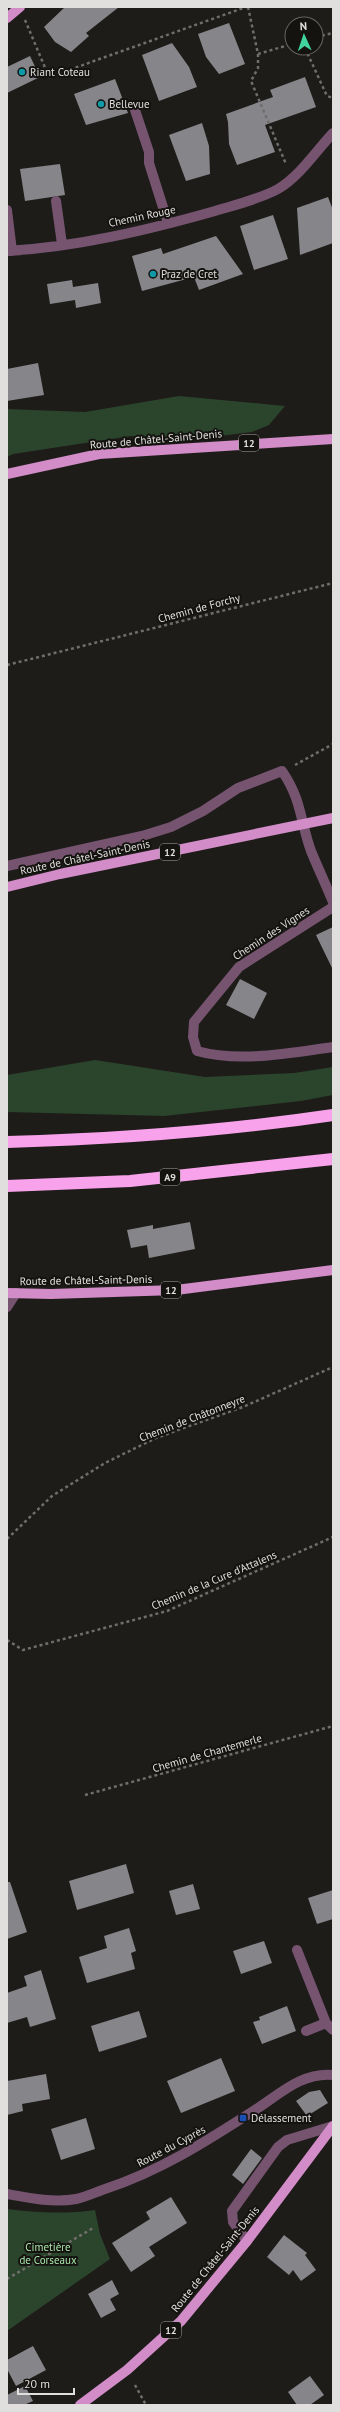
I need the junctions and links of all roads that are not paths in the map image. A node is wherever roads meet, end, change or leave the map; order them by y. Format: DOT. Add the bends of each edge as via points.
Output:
graph roads {
  1 [pos="20,7"];
  2 [pos="7,18"];
  3 [pos="135,110"];
  4 [pos="333,133"];
  5 [pos="56,201"];
  6 [pos="7,211"];
  7 [pos="168,223"];
  8 [pos="62,244"];
  9 [pos="10,251"];
  10 [pos="333,438"];
  11 [pos="7,474"];
  12 [pos="333,818"];
  13 [pos="305,824"];
  14 [pos="7,866"];
  15 [pos="7,887"];
  16 [pos="333,902"];
  17 [pos="333,907"];
  18 [pos="333,1047"];
  19 [pos="333,1115"];
  20 [pos="7,1142"];
  21 [pos="333,1159"];
  22 [pos="7,1186"];
  23 [pos="333,1270"];
  24 [pos="11,1293"];
  25 [pos="7,1307"];
  26 [pos="297,1950"];
  27 [pos="330,2026"];
  28 [pos="306,2031"];
  29 [pos="333,2075"];
  30 [pos="333,2126"];
  31 [pos="7,2194"];
  32 [pos="247,2240"];
  33 [pos="80,2405"];
  1 -- 2 [label="main road"];
  3 -- 7 [label="street"];
  4 -- 7 [label="street, Chemin Rouge" via="292,178 278,189 232,206"];
  5 -- 8 [label="street"];
  6 -- 9 [label="street"];
  7 -- 8 [label="street, Chemin Rouge"];
  8 -- 9 [label="street, Chemin Rouge"];
  10 -- 11 [label="main road, Route de Châtel-Saint-Denis / 12" via="99,454"];
  12 -- 13 [label="main road, Route de Châtel-Saint-Denis / 12"];
  13 -- 14 [label="street" via="293,787 282,771 238,788 204,811 171,827 142,836"];
  13 -- 15 [label="main road, Route de Châtel-Saint-Denis / 12"];
  13 -- 16 [label="street" via="311,850"];
  17 -- 18 [label="street, Chemin des Vignes" via="239,967 194,1022 193,1037 197,1050 213,1055 256,1056"];
  19 -- 20 [label="highway" via="176,1133"];
  21 -- 22 [label="highway, A9" via="130,1181"];
  23 -- 24 [label="main road, Route de Châtel-Saint-Denis / 12" via="176,1290"];
  24 -- 25 [label="street"];
  26 -- 27 [label="street"];
  27 -- 28 [label="street"];
  29 -- 31 [label="street, Route du Cyprès" via="322,2074 302,2079 207,2141 126,2182 76,2199 35,2199"];
  30 -- 32 [label="main road, Route de Châtel-Saint-Denis / 12"];
  30 -- 32 [label="street" via="287,2140 278,2147 232,2211 233,2222"];
  32 -- 33 [label="main road, Route de Châtel-Saint-Denis / 12" via="181,2321 127,2370"];
}
